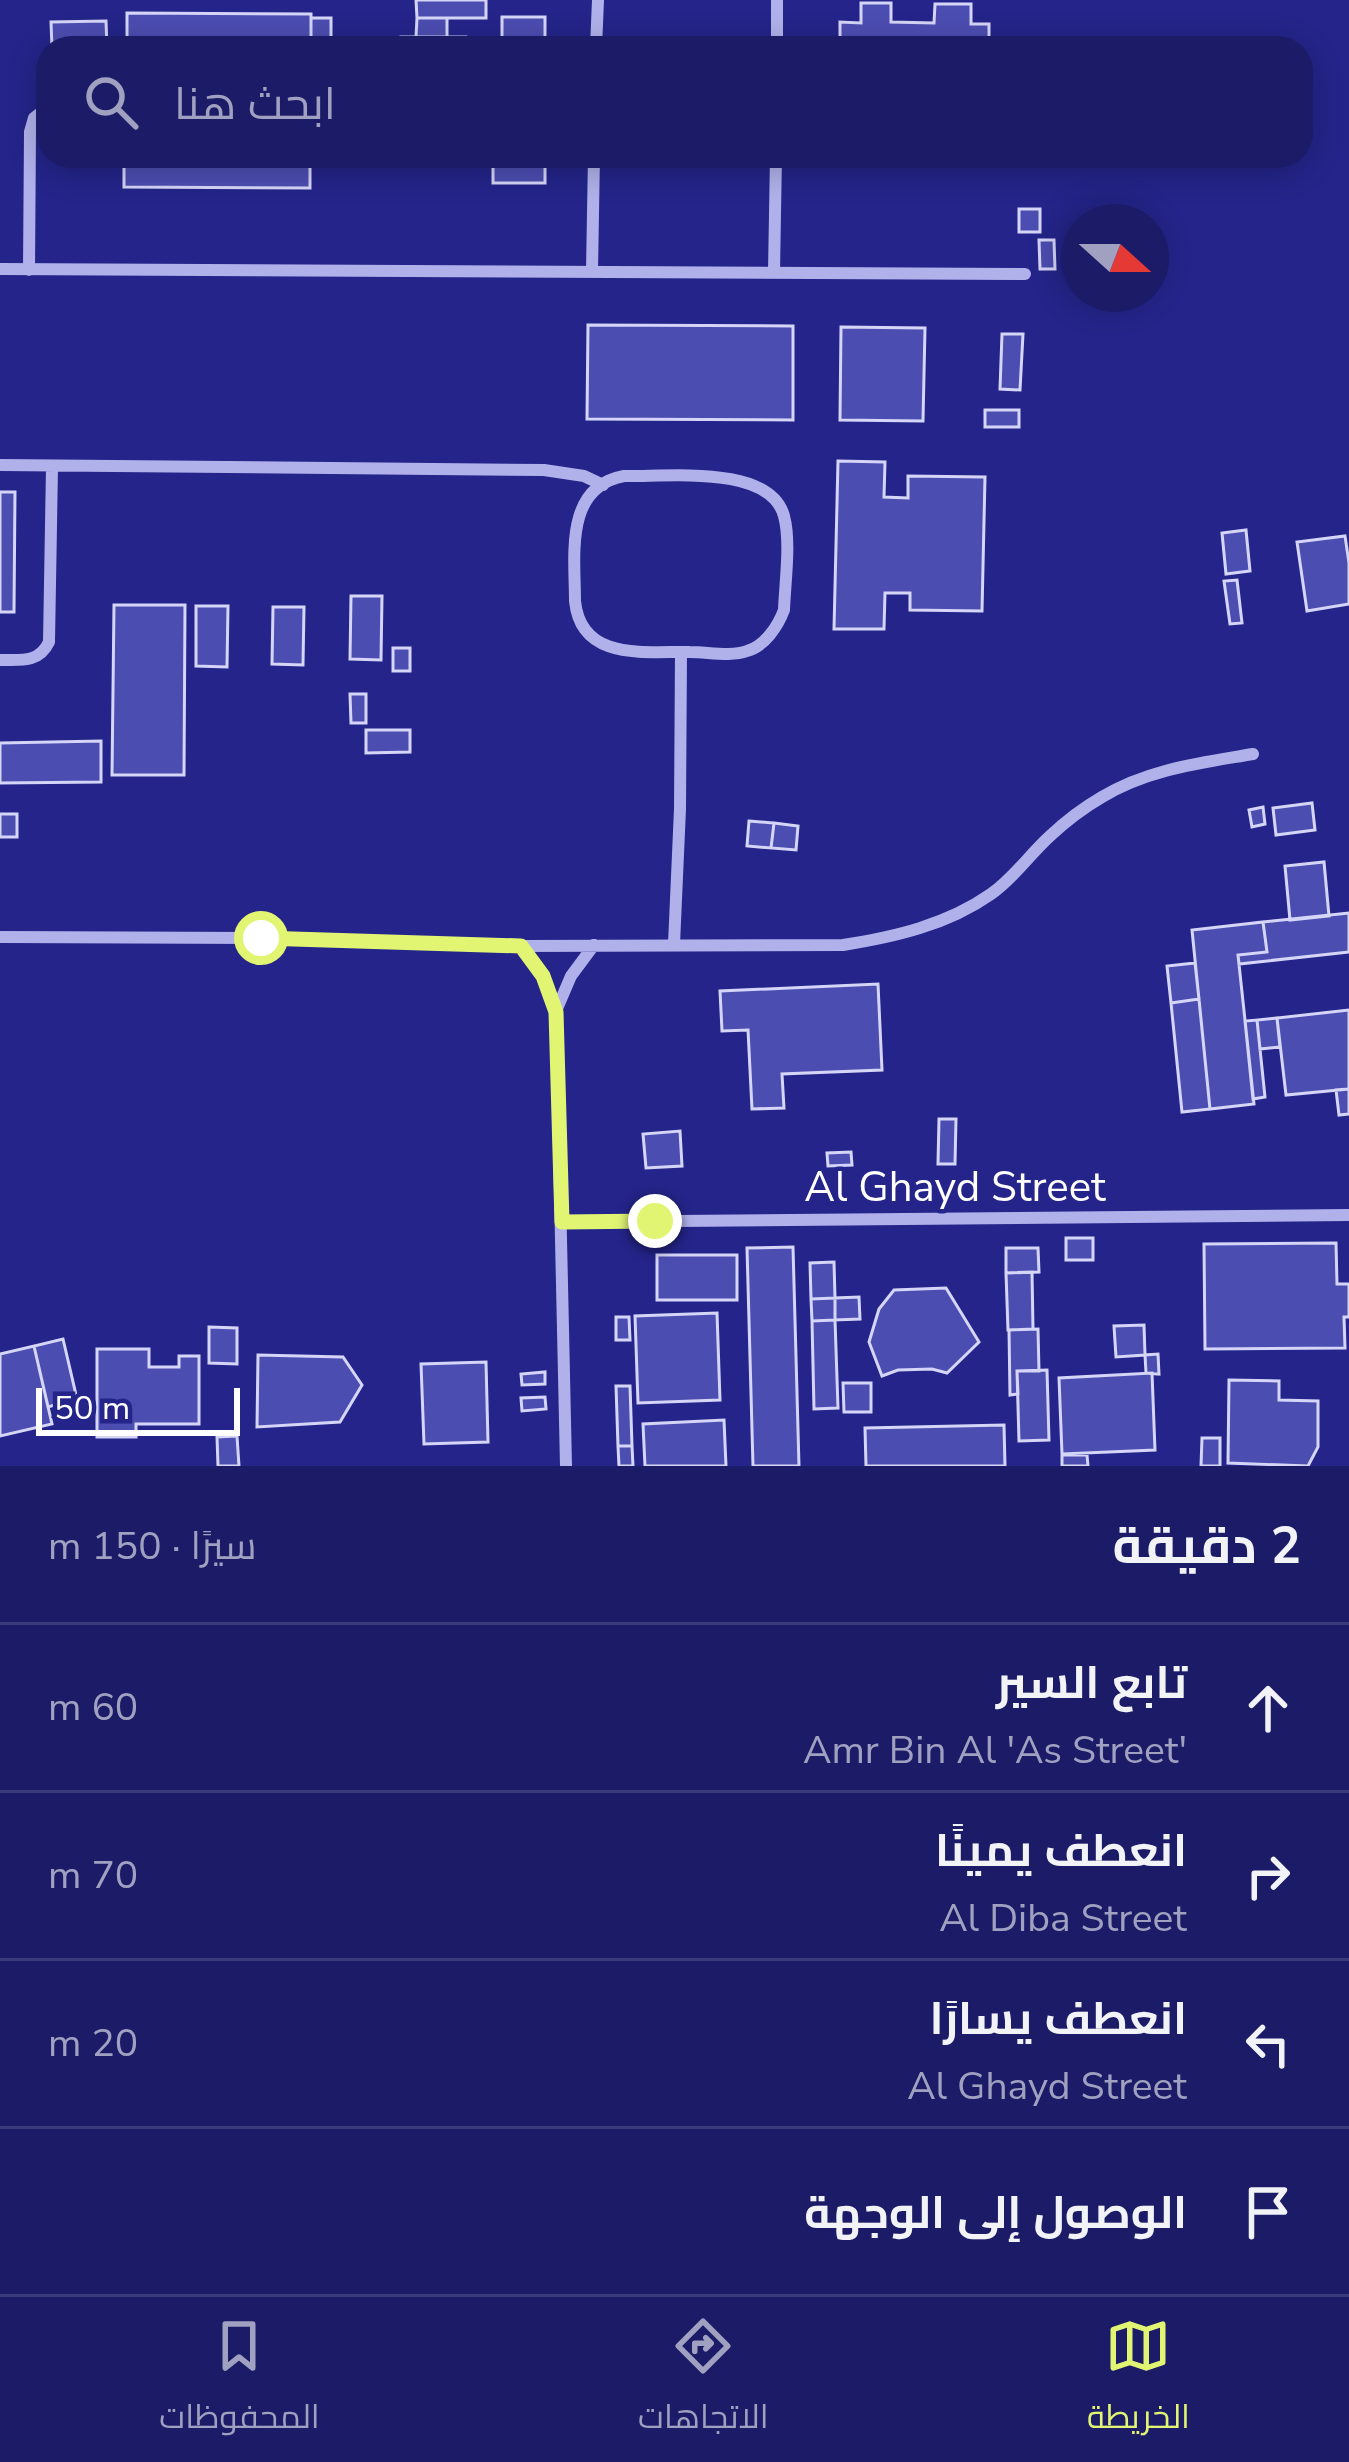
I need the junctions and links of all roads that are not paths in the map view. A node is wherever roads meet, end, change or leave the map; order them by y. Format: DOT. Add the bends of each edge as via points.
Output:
graph roads {
  1 [pos="598,0"];
  2 [pos="777,0"];
  3 [pos="596,36"];
  4 [pos="777,36"];
  5 [pos="36,116"];
  6 [pos="594,168"];
  7 [pos="776,168"];
  8 [pos="0,269"];
  9 [pos="28,270"];
  10 [pos="592,272"];
  11 [pos="774,272"];
  12 [pos="1024,274"];
  13 [pos="0,465"];
  14 [pos="52,467"];
  15 [pos="603,485"];
  16 [pos="681,652"];
  17 [pos="0,660"];
  18 [pos="1253,754"];
  19 [pos="0,937"];
  20 [pos="674,944"];
  21 [pos="594,945"];
  22 [pos="521,946"];
  23 [pos="556,1012"];
  24 [pos="1349,1215"];
  25 [pos="562,1222"];
  26 [pos="566,1466"];
  1 -- 3 [label="street"];
  2 -- 4 [label="street"];
  5 -- 9 [label="street"];
  6 -- 10 [label="street"];
  7 -- 11 [label="street"];
  8 -- 9 [label="street"];
  9 -- 10 [label="street"];
  10 -- 11 [label="street"];
  11 -- 12 [label="street"];
  13 -- 14 [label="street"];
  14 -- 15 [label="street" via="544,470"];
  14 -- 17 [label="street" via="50,642 32,660"];
  15 -- 16 [label="street" via="576,522 579,621 614,649"];
  15 -- 16 [label="street" via="624,476 733,478 770,493 782,510 784,610 773,630 746,652"];
  16 -- 20 [label="street"];
  18 -- 20 [label="street" via="1173,768 1106,794 992,893 920,929 843,945"];
  19 -- 22 [label="street"];
  20 -- 21 [label="street"];
  21 -- 22 [label="street"];
  21 -- 23 [label="street"];
  22 -- 23 [label="street"];
  23 -- 25 [label="street"];
  24 -- 25 [label="street, Al Ghayd Street"];
  25 -- 26 [label="street"];
}
